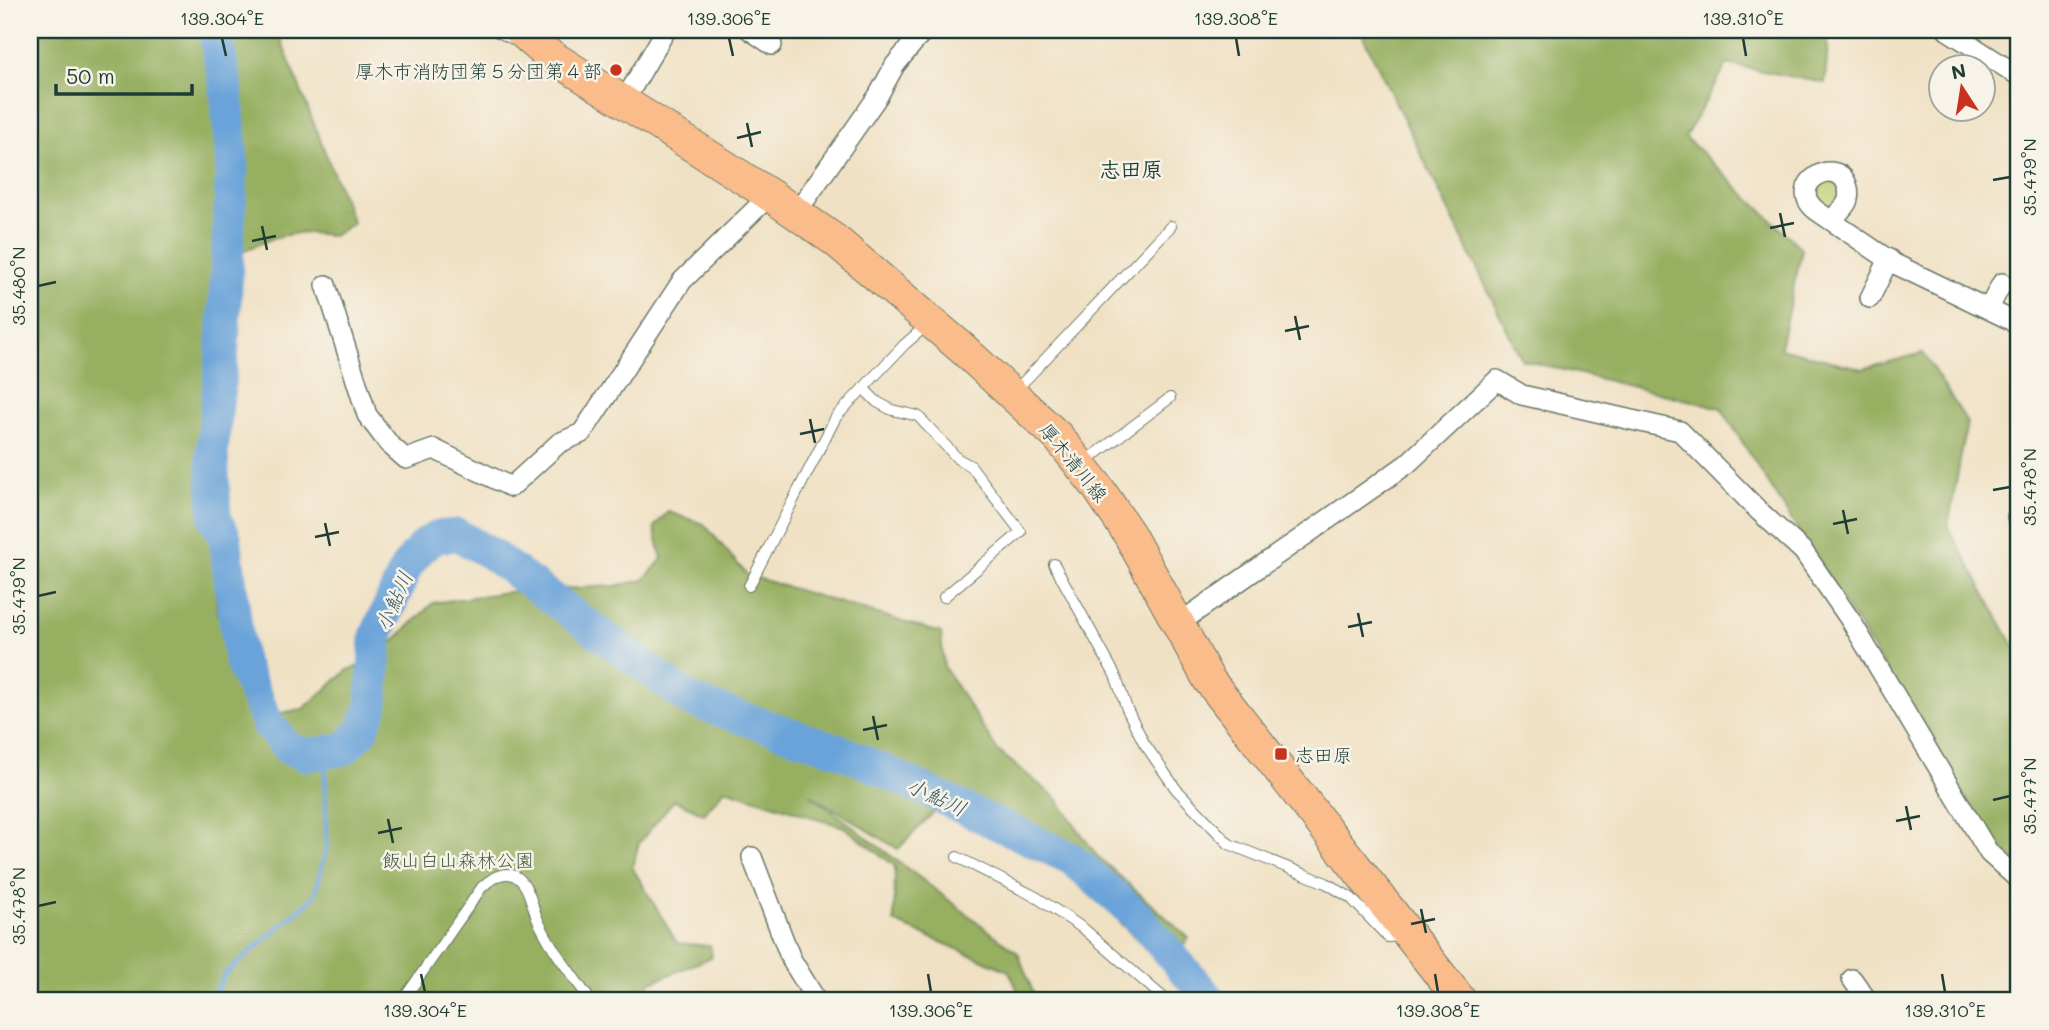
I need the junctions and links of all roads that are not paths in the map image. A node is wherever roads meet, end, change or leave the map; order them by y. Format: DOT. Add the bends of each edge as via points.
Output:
graph roads {
  1 [pos="494,30"];
  2 [pos="520,30"];
  3 [pos="666,30"];
  4 [pos="750,30"];
  5 [pos="924,30"];
  6 [pos="1947,30"];
  7 [pos="772,45"];
  8 [pos="545,52"];
  9 [pos="2019,76"];
  10 [pos="622,103"];
  11 [pos="770,195"];
  12 [pos="796,213"];
  13 [pos="1832,220"];
  14 [pos="1171,226"];
  15 [pos="1889,259"];
  16 [pos="2002,283"];
  17 [pos="326,285"];
  18 [pos="1870,298"];
  19 [pos="1989,308"];
  20 [pos="931,321"];
  21 [pos="2019,324"];
  22 [pos="863,388"];
  23 [pos="1012,394"];
  24 [pos="1170,398"];
  25 [pos="1081,466"];
  26 [pos="1054,564"];
  27 [pos="749,586"];
  28 [pos="944,597"];
  29 [pos="1178,624"];
  30 [pos="957,857"];
  31 [pos="752,858"];
  32 [pos="2019,880"];
  33 [pos="1408,935"];
  34 [pos="1852,979"];
  35 [pos="403,1000"];
  36 [pos="590,1000"];
  37 [pos="816,1000"];
  38 [pos="1166,1000"];
  39 [pos="1460,1000"];
  40 [pos="1867,1000"];
  1 -- 8 [label="lane"];
  2 -- 8 [label="main road, 厚木清川線"];
  3 -- 10 [label="street"];
  4 -- 7 [label="street"];
  5 -- 12 [label="street" via="895,65"];
  6 -- 9 [label="street"];
  8 -- 10 [label="main road, 厚木清川線"];
  10 -- 11 [label="main road, 厚木清川線"];
  11 -- 12 [label="main road, 厚木清川線"];
  11 -- 17 [label="street" via="682,281 582,433 559,443 511,487 434,449 406,459 389,444 367,415"];
  12 -- 20 [label="main road, 厚木清川線"];
  13 -- 15 [label="street"];
  14 -- 23 [label="lane"];
  15 -- 18 [label="street"];
  15 -- 19 [label="street"];
  16 -- 19 [label="street"];
  19 -- 21 [label="street"];
  20 -- 22 [label="lane"];
  20 -- 23 [label="main road, 厚木清川線"];
  22 -- 27 [label="lane" via="836,417"];
  22 -- 28 [label="lane" via="892,410 918,416 958,459 971,466 1021,533"];
  23 -- 25 [label="main road, 厚木清川線"];
  24 -- 25 [label="lane"];
  25 -- 29 [label="main road, 厚木清川線" via="1129,534"];
  26 -- 33 [label="lane" via="1109,663 1144,743 1176,789 1229,844 1326,883 1351,898 1388,937"];
  29 -- 32 [label="street" via="1407,464 1497,380 1522,395 1680,431 1803,551 1851,621 1989,853"];
  29 -- 33 [label="main road, 厚木清川線" via="1209,680"];
  30 -- 38 [label="lane" via="1065,916"];
  31 -- 37 [label="street" via="791,959"];
  33 -- 39 [label="main road, 厚木清川線"];
  34 -- 40 [label="street"];
  35 -- 36 [label="lane" via="482,887 500,874 519,878 544,932"];
}
